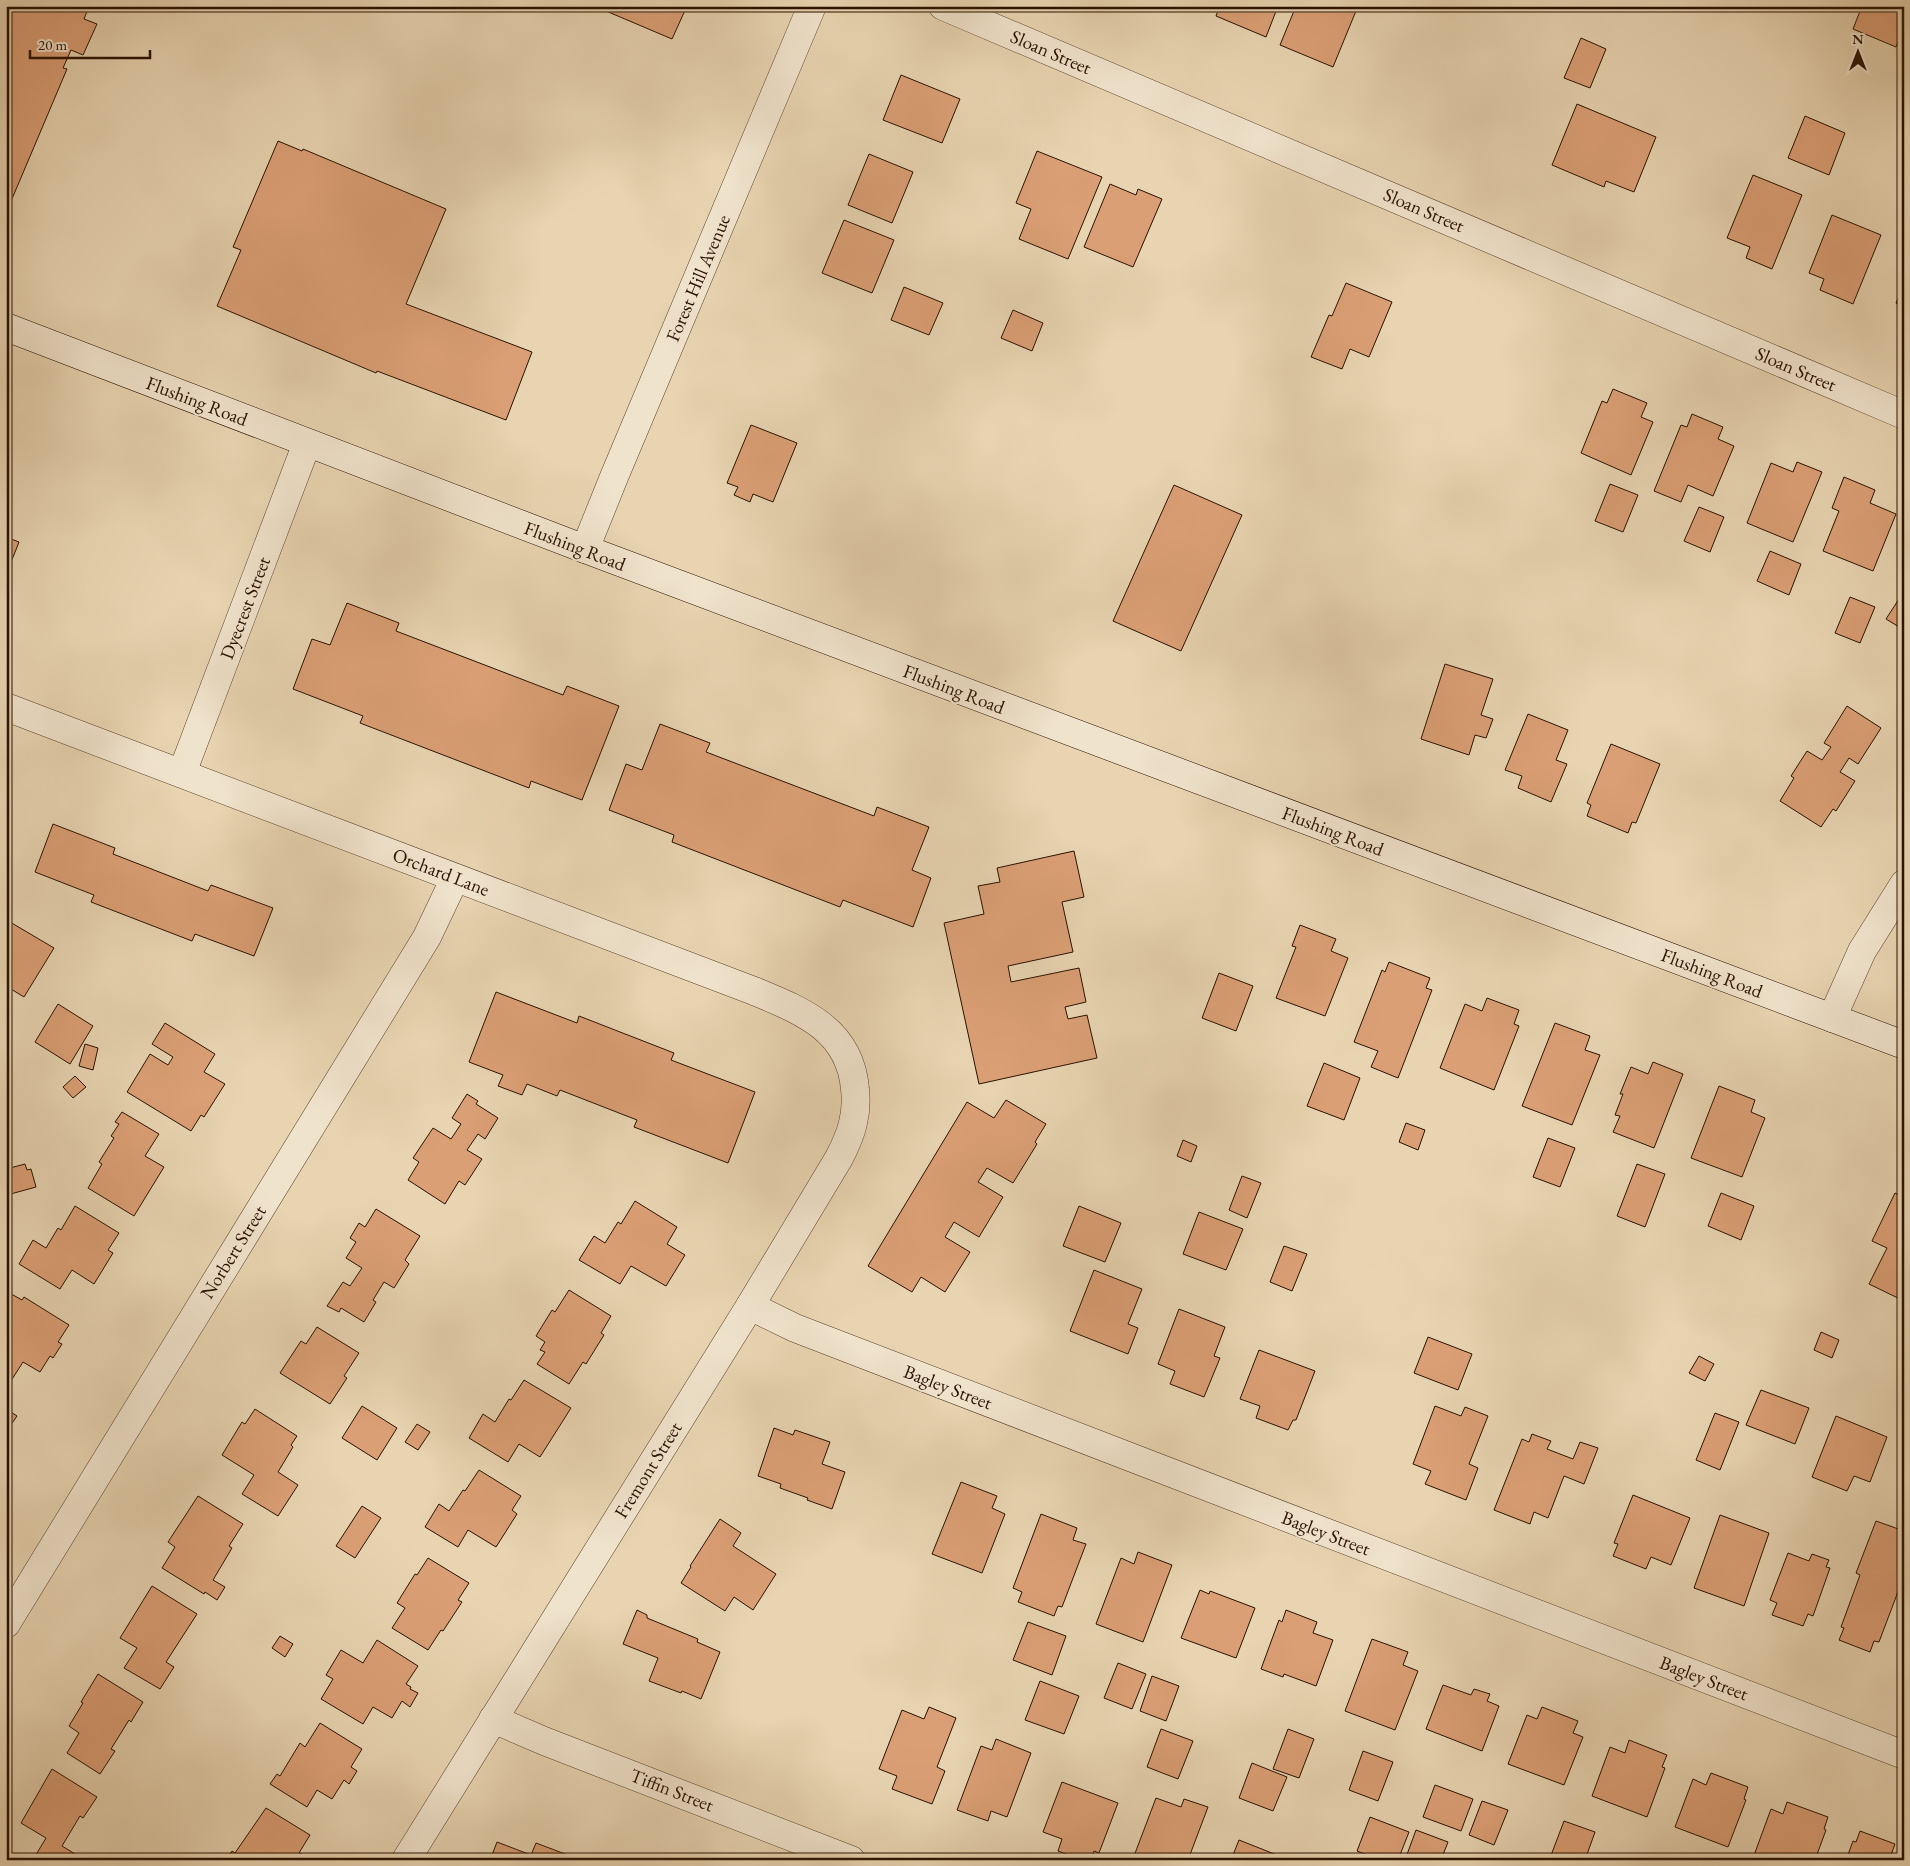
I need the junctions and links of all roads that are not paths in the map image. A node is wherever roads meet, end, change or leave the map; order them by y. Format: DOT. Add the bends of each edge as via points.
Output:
graph roads {
  1 [pos="812,6"];
  2 [pos="943,6"];
  3 [pos="6,327"];
  4 [pos="1904,415"];
  5 [pos="307,443"];
  6 [pos="585,550"];
  7 [pos="6,707"];
  8 [pos="182,773"];
  9 [pos="455,878"];
  10 [pos="1904,884"];
  11 [pos="1832,1018"];
  12 [pos="1904,1045"];
  13 [pos="852,1070"];
  14 [pos="750,1306"];
  15 [pos="6,1624"];
  16 [pos="493,1718"];
  17 [pos="1904,1755"];
  18 [pos="406,1860"];
  19 [pos="851,1860"];
  1 -- 6 [label="street, Forest Hill Avenue"];
  2 -- 4 [label="street, Sloan Street"];
  3 -- 5 [label="street, Flushing Road"];
  5 -- 6 [label="street, Flushing Road"];
  5 -- 8 [label="street, Dyecrest Street"];
  6 -- 11 [label="street, Flushing Road"];
  7 -- 8 [label="street, Orchard Lane"];
  8 -- 9 [label="street, Orchard Lane"];
  9 -- 13 [label="street, Orchard Lane" via="795,1008 833,1036"];
  9 -- 15 [label="street, Norbert Street" via="427,937"];
  10 -- 11 [label="street" via="1862,951"];
  11 -- 12 [label="street, Flushing Road"];
  13 -- 14 [label="street, Fremont Street" via="856,1108 850,1135"];
  14 -- 16 [label="street, Fremont Street"];
  14 -- 17 [label="street, Bagley Street" via="795,1328"];
  16 -- 18 [label="street, Fremont Street"];
  16 -- 19 [label="street, Tiffin Street"];
}
